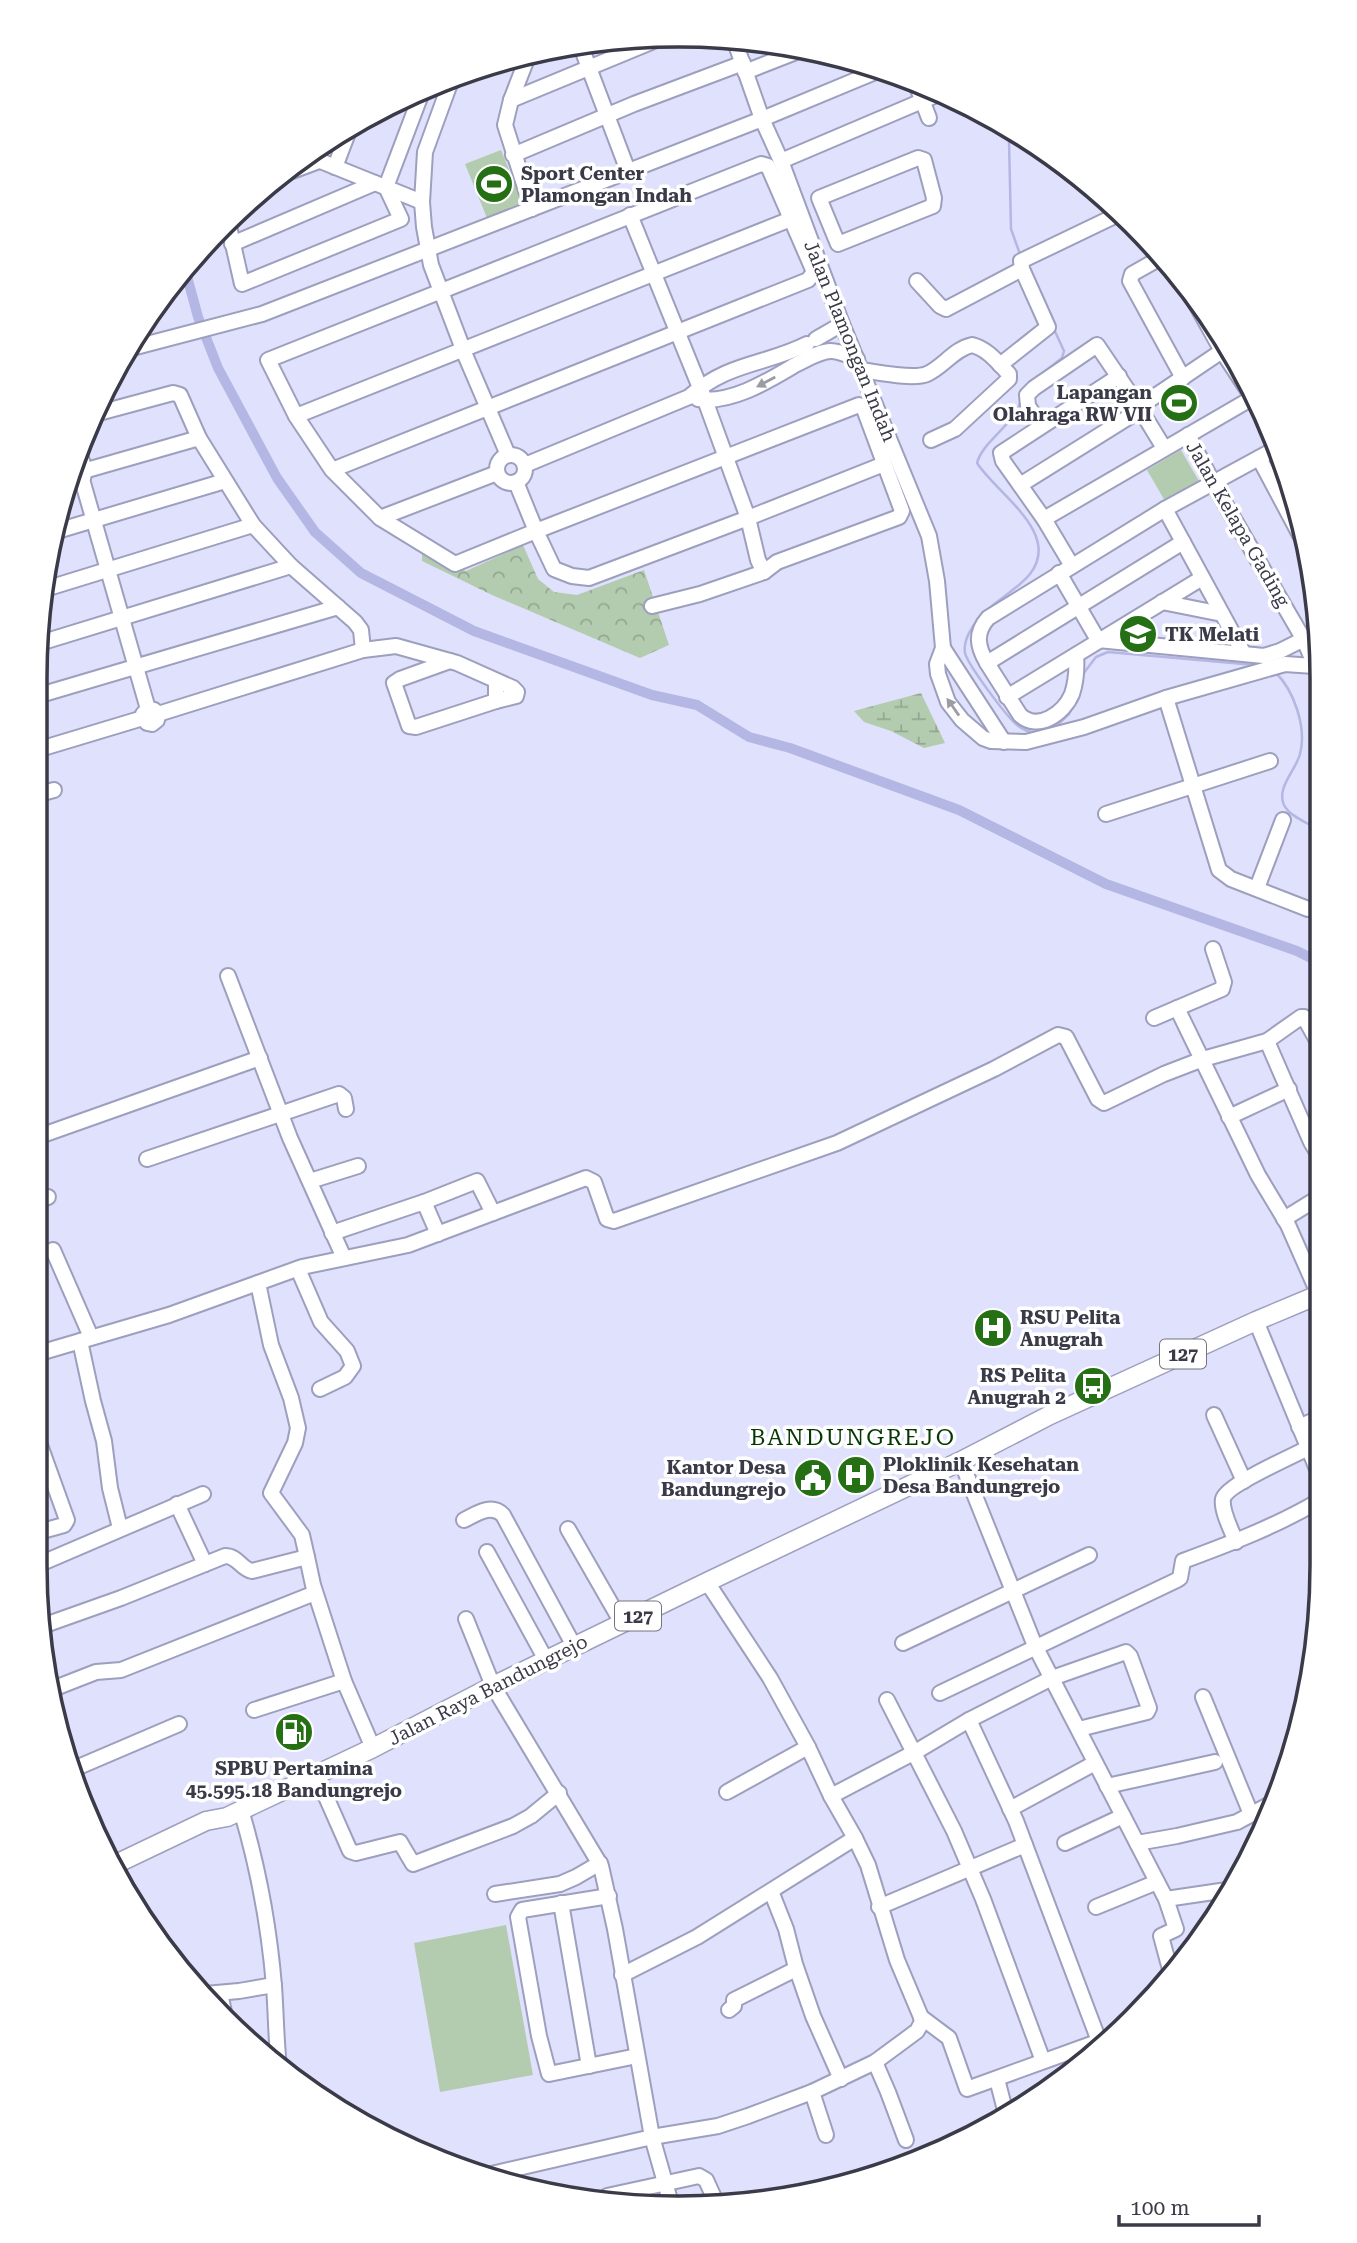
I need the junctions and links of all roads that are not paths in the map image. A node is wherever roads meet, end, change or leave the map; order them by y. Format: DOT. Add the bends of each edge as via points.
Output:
graph roads {
  1 [pos="633,49"];
  2 [pos="738,51"];
  3 [pos="584,55"];
  4 [pos="782,56"];
  5 [pos="524,67"];
  6 [pos="589,67"];
  7 [pos="744,68"];
  8 [pos="865,76"];
  9 [pos="446,92"];
  10 [pos="921,95"];
  11 [pos="927,98"];
  12 [pos="511,100"];
  13 [pos="923,100"];
  14 [pos="417,104"];
  15 [pos="607,116"];
  16 [pos="929,118"];
  17 [pos="762,119"];
  18 [pos="344,144"];
  19 [pos="513,155"];
  20 [pos="318,161"];
  21 [pos="781,161"];
  22 [pos="335,167"];
  23 [pos="628,171"];
  24 [pos="380,185"];
  25 [pos="422,201"];
  26 [pos="532,209"];
  27 [pos="630,215"];
  28 [pos="1110,218"];
  29 [pos="790,219"];
  30 [pos="828,221"];
  31 [pos="807,232"];
  32 [pos="230,234"];
  33 [pos="232,244"];
  34 [pos="428,250"];
  35 [pos="1153,262"];
  36 [pos="1023,263"];
  37 [pos="653,275"];
  38 [pos="917,281"];
  39 [pos="441,290"];
  40 [pos="842,324"];
  41 [pos="676,333"];
  42 [pos="812,344"];
  43 [pos="143,346"];
  44 [pos="463,349"];
  45 [pos="832,351"];
  46 [pos="1219,354"];
  47 [pos="859,365"];
  48 [pos="1000,365"];
  49 [pos="1119,376"];
  50 [pos="1183,378"];
  51 [pos="698,395"];
  52 [pos="1246,402"];
  53 [pos="486,407"];
  54 [pos="1140,408"];
  55 [pos="107,411"];
  56 [pos="296,416"];
  57 [pos="1041,425"];
  58 [pos="1188,435"];
  59 [pos="199,438"];
  60 [pos="931,440"];
  61 [pos="1164,448"];
  62 [pos="1268,453"];
  63 [pos="508,455"];
  64 [pos="725,456"];
  65 [pos="1259,458"];
  66 [pos="884,464"];
  67 [pos="525,465"];
  68 [pos="332,470"];
  69 [pos="497,473"];
  70 [pos="82,474"];
  71 [pos="79,481"];
  72 [pos="225,481"];
  73 [pos="1278,481"];
  74 [pos="516,482"];
  75 [pos="1213,484"];
  76 [pos="1273,484"];
  77 [pos="1020,485"];
  78 [pos="1285,505"];
  79 [pos="1165,509"];
  80 [pos="380,518"];
  81 [pos="748,518"];
  82 [pos="1044,519"];
  83 [pos="94,520"];
  84 [pos="253,525"];
  85 [pos="66,528"];
  86 [pos="536,531"];
  87 [pos="1183,542"];
  88 [pos="291,566"];
  89 [pos="109,569"];
  90 [pos="1066,570"];
  91 [pos="764,572"];
  92 [pos="1202,578"];
  93 [pos="54,586"];
  94 [pos="1162,602"];
  95 [pos="653,606"];
  96 [pos="338,607"];
  97 [pos="1080,607"];
  98 [pos="1222,614"];
  99 [pos="122,618"];
  100 [pos="49,640"];
  101 [pos="1098,640"];
  102 [pos="1308,642"];
  103 [pos="1306,644"];
  104 [pos="943,648"];
  105 [pos="363,650"];
  106 [pos="1309,651"];
  107 [pos="1244,654"];
  108 [pos="1076,655"];
  109 [pos="991,660"];
  110 [pos="450,661"];
  111 [pos="1288,663"];
  112 [pos="136,667"];
  113 [pos="1310,669"];
  114 [pos="496,681"];
  115 [pos="47,693"];
  116 [pos="1007,697"];
  117 [pos="1166,698"];
  118 [pos="496,701"];
  119 [pos="150,714"];
  120 [pos="1004,742"];
  121 [pos="47,747"];
  122 [pos="1270,761"];
  123 [pos="1193,785"];
  124 [pos="54,790"];
  125 [pos="47,792"];
  126 [pos="1106,814"];
  127 [pos="1283,820"];
  128 [pos="1257,888"];
  129 [pos="1310,909"];
  130 [pos="1213,949"];
  131 [pos="228,976"];
  132 [pos="1177,1008"];
  133 [pos="1154,1018"];
  134 [pos="1310,1028"];
  135 [pos="1267,1041"];
  136 [pos="260,1058"];
  137 [pos="1203,1059"];
  138 [pos="1289,1089"];
  139 [pos="346,1109"];
  140 [pos="281,1114"];
  141 [pos="1229,1117"];
  142 [pos="47,1133"];
  143 [pos="1310,1140"];
  144 [pos="147,1160"];
  145 [pos="358,1166"];
  146 [pos="310,1181"];
  147 [pos="424,1202"];
  148 [pos="1310,1203"];
  149 [pos="493,1213"];
  150 [pos="1284,1219"];
  151 [pos="332,1233"];
  152 [pos="438,1234"];
  153 [pos="53,1250"];
  154 [pos="344,1258"];
  155 [pos="298,1269"];
  156 [pos="1310,1275"];
  157 [pos="258,1283"];
  158 [pos="1310,1297"];
  159 [pos="1256,1321"];
  160 [pos="86,1339"];
  161 [pos="47,1351"];
  162 [pos="320,1389"];
  163 [pos="1214,1415"];
  164 [pos="1310,1422"];
  165 [pos="1299,1427"];
  166 [pos="1308,1448"];
  167 [pos="1310,1453"];
  168 [pos="961,1461"];
  169 [pos="47,1466"];
  170 [pos="1244,1481"];
  171 [pos="203,1494"];
  172 [pos="177,1504"];
  173 [pos="1310,1506"];
  174 [pos="464,1520"];
  175 [pos="120,1528"];
  176 [pos="568,1529"];
  177 [pos="47,1530"];
  178 [pos="1236,1542"];
  179 [pos="487,1552"];
  180 [pos="1089,1555"];
  181 [pos="307,1557"];
  182 [pos="47,1561"];
  183 [pos="205,1564"];
  184 [pos="707,1582"];
  185 [pos="1013,1591"];
  186 [pos="315,1592"];
  187 [pos="466,1619"];
  188 [pos="51,1623"];
  189 [pos="622,1623"];
  190 [pos="903,1643"];
  191 [pos="574,1646"];
  192 [pos="1035,1646"];
  193 [pos="546,1660"];
  194 [pos="1052,1678"];
  195 [pos="344,1681"];
  196 [pos="493,1686"];
  197 [pos="59,1687"];
  198 [pos="940,1693"];
  199 [pos="1203,1697"];
  200 [pos="887,1700"];
  201 [pos="254,1710"];
  202 [pos="969,1720"];
  203 [pos="179,1724"];
  204 [pos="1079,1729"];
  205 [pos="808,1747"];
  206 [pos="373,1748"];
  207 [pos="915,1752"];
  208 [pos="1215,1762"];
  209 [pos="1095,1763"];
  210 [pos="81,1766"];
  211 [pos="316,1774"];
  212 [pos="1107,1786"];
  213 [pos="727,1792"];
  214 [pos="558,1793"];
  215 [pos="831,1796"];
  216 [pos="1010,1809"];
  217 [pos="1261,1809"];
  218 [pos="234,1813"];
  219 [pos="1251,1814"];
  220 [pos="1123,1816"];
  221 [pos="855,1838"];
  222 [pos="1065,1843"];
  223 [pos="1137,1843"];
  224 [pos="1025,1845"];
  225 [pos="122,1861"];
  226 [pos="600,1863"];
  227 [pos="127,1870"];
  228 [pos="970,1870"];
  229 [pos="1157,1882"];
  230 [pos="771,1891"];
  231 [pos="1218,1891"];
  232 [pos="495,1894"];
  233 [pos="608,1896"];
  234 [pos="1166,1899"];
  235 [pos="561,1903"];
  236 [pos="879,1907"];
  237 [pos="1096,1907"];
  238 [pos="1168,1962"];
  239 [pos="796,1969"];
  240 [pos="622,1975"];
  241 [pos="274,1985"];
  242 [pos="216,1994"];
  243 [pos="729,2010"];
  244 [pos="922,2017"];
  245 [pos="1097,2037"];
  246 [pos="1088,2045"];
  247 [pos="278,2052"];
  248 [pos="638,2056"];
  249 [pos="874,2062"];
  250 [pos="1043,2062"];
  251 [pos="589,2066"];
  252 [pos="841,2079"];
  253 [pos="997,2079"];
  254 [pos="812,2092"];
  255 [pos="1004,2105"];
  256 [pos="826,2135"];
  257 [pos="652,2137"];
  258 [pos="906,2140"];
  259 [pos="505,2171"];
  260 [pos="664,2183"];
  261 [pos="626,2193"];
  262 [pos="712,2194"];
  263 [pos="668,2196"];
  1 -- 6 [label="street"];
  2 -- 7 [label="street, Jalan Plamongan Indah"];
  3 -- 6 [label="street"];
  4 -- 7 [label="street"];
  5 -- 12 [label="street"];
  6 -- 12 [label="street"];
  6 -- 15 [label="street"];
  7 -- 15 [label="street"];
  7 -- 17 [label="street, Jalan Plamongan Indah"];
  8 -- 17 [label="street"];
  9 -- 25 [label="street" via="425,152"];
  10 -- 13 [label="street"];
  11 -- 13 [label="street"];
  12 -- 19 [label="street" via="505,125"];
  13 -- 16 [label="street"];
  13 -- 21 [label="street"];
  14 -- 24 [label="street"];
  15 -- 19 [label="street"];
  15 -- 23 [label="street"];
  17 -- 21 [label="street, Jalan Plamongan Indah"];
  17 -- 23 [label="street"];
  18 -- 22 [label="street"];
  19 -- 26 [label="street"];
  20 -- 22 [label="street"];
  21 -- 31 [label="street, Jalan Plamongan Indah"];
  22 -- 24 [label="street"];
  23 -- 26 [label="street"];
  24 -- 25 [label="street"];
  24 -- 33 [label="street"];
  24 -- 33 [label="street" via="401,219 242,284"];
  25 -- 34 [label="street"];
  26 -- 34 [label="street"];
  27 -- 29 [label="street" via="761,164 771,170"];
  27 -- 37 [label="street"];
  27 -- 39 [label="street"];
  28 -- 36 [label="street"];
  29 -- 37 [label="street"];
  29 -- 41 [label="street" via="814,272 808,280"];
  30 -- 30 [label="street" via="820,197 918,158 924,160 934,198 930,209 839,244"];
  30 -- 31 [label="street"];
  31 -- 40 [label="street, Jalan Plamongan Indah"];
  32 -- 33 [label="street"];
  34 -- 39 [label="street"];
  34 -- 43 [label="street" via="262,314"];
  35 -- 50 [label="street" via="1132,274 1130,281"];
  36 -- 38 [label="street" via="946,309"];
  36 -- 48 [label="street" via="1048,327"];
  37 -- 41 [label="street"];
  37 -- 44 [label="street"];
  39 -- 44 [label="street"];
  39 -- 56 [label="street" via="270,358 268,363"];
  40 -- 42 [label="street"];
  40 -- 47 [label="street, Jalan Plamongan Indah"];
  41 -- 51 [label="street"];
  41 -- 53 [label="street"];
  42 -- 45 [label="street"];
  42 -- 45 [label="street" via="826,339"];
  42 -- 51 [label="street" via="726,372"];
  42 -- 51 [label="street, one-way" via="744,393"];
  44 -- 53 [label="street"];
  44 -- 56 [label="street"];
  45 -- 47 [label="street"];
  46 -- 50 [label="street"];
  47 -- 48 [label="street" via="926,375 972,345"];
  47 -- 104 [label="street, Jalan Plamongan Indah" via="931,544"];
  48 -- 60 [label="street" via="1009,379 955,429"];
  49 -- 54 [label="street"];
  49 -- 57 [label="street"];
  49 -- 57 [label="street" via="1099,347 1091,348 1027,395 1028,406"];
  50 -- 54 [label="street"];
  51 -- 64 [label="street"];
  51 -- 67 [label="street"];
  52 -- 58 [label="street"];
  53 -- 63 [label="street"];
  53 -- 68 [label="street"];
  54 -- 61 [label="street"];
  54 -- 77 [label="street"];
  55 -- 59 [label="street" via="176,393"];
  56 -- 68 [label="street"];
  57 -- 77 [label="street" via="1001,453"];
  58 -- 61 [label="street, Jalan Kelapa Gading"];
  58 -- 75 [label="street, Jalan Kelapa Gading"];
  59 -- 70 [label="street"];
  59 -- 72 [label="street"];
  61 -- 82 [label="street, Jalan Kelapa Gading"];
  62 -- 65 [label="street"];
  63 -- 67 [label="street" via="519,456"];
  63 -- 69 [label="street" via="498,462"];
  64 -- 66 [label="street" via="859,405"];
  64 -- 81 [label="street"];
  64 -- 86 [label="street"];
  65 -- 75 [label="street"];
  65 -- 76 [label="street"];
  66 -- 81 [label="street"];
  66 -- 91 [label="street" via="902,509 899,517 777,562"];
  67 -- 74 [label="street" via="524,475"];
  68 -- 80 [label="street"];
  69 -- 74 [label="street" via="505,482"];
  69 -- 80 [label="street"];
  71 -- 83 [label="street"];
  72 -- 83 [label="street"];
  72 -- 84 [label="street"];
  73 -- 76 [label="street"];
  74 -- 86 [label="street"];
  75 -- 79 [label="street"];
  75 -- 103 [label="street, Jalan Kelapa Gading"];
  76 -- 78 [label="street"];
  77 -- 82 [label="street"];
  79 -- 87 [label="street"];
  79 -- 90 [label="street"];
  80 -- 86 [label="street" via="455,564"];
  81 -- 86 [label="street" via="589,578 554,569"];
  81 -- 91 [label="street"];
  82 -- 90 [label="street"];
  83 -- 85 [label="street"];
  83 -- 89 [label="street"];
  84 -- 88 [label="street"];
  84 -- 89 [label="street"];
  87 -- 92 [label="street"];
  87 -- 97 [label="street"];
  88 -- 96 [label="street"];
  88 -- 99 [label="street"];
  89 -- 93 [label="street"];
  89 -- 99 [label="street"];
  90 -- 97 [label="street"];
  90 -- 109 [label="street" via="985,621 978,642"];
  91 -- 95 [label="street"];
  92 -- 94 [label="street"];
  92 -- 98 [label="street"];
  94 -- 98 [label="street"];
  94 -- 101 [label="street"];
  96 -- 105 [label="street" via="359,627"];
  96 -- 112 [label="street"];
  97 -- 101 [label="street"];
  97 -- 109 [label="street"];
  98 -- 107 [label="street"];
  99 -- 100 [label="street"];
  99 -- 112 [label="street"];
  101 -- 107 [label="street"];
  101 -- 108 [label="street"];
  102 -- 103 [label="street"];
  103 -- 106 [label="street, Jalan Kelapa Gading"];
  103 -- 107 [label="street" via="1264,656"];
  103 -- 111 [label="street"];
  104 -- 120 [label="street, Jalan Plamongan Indah"];
  120 -- 104 [label="street, Jalan Plamongan Indah, one-way" via="984,738 948,702 937,664"];
  105 -- 110 [label="street" via="396,646"];
  105 -- 119 [label="street"];
  108 -- 116 [label="street"];
  108 -- 116 [label="street" via="1072,694 1054,715 1038,722 1025,719"];
  109 -- 116 [label="street"];
  110 -- 114 [label="street"];
  110 -- 118 [label="street" via="394,683 409,726"];
  111 -- 113 [label="street, Jalan Kelapa Gading"];
  111 -- 117 [label="street, Jalan Plamongan Indah"];
  112 -- 115 [label="street"];
  112 -- 119 [label="street"];
  114 -- 118 [label="street"];
  114 -- 118 [label="street" via="517,692 513,698"];
  117 -- 120 [label="street, Jalan Plamongan Indah" via="1026,743"];
  117 -- 123 [label="street"];
  119 -- 121 [label="street"];
  122 -- 123 [label="street"];
  123 -- 126 [label="street"];
  123 -- 128 [label="street" via="1219,870"];
  124 -- 125 [label="street"];
  127 -- 128 [label="street"];
  128 -- 129 [label="street"];
  130 -- 132 [label="street" via="1225,986"];
  131 -- 136 [label="street"];
  132 -- 133 [label="street"];
  132 -- 137 [label="street"];
  134 -- 135 [label="street" via="1304,1017"];
  135 -- 137 [label="street"];
  135 -- 138 [label="street"];
  136 -- 140 [label="street"];
  136 -- 142 [label="street"];
  137 -- 141 [label="street"];
  137 -- 149 [label="street" via="1104,1103 1066,1037 1058,1035 837,1143 614,1221 607,1219 589,1178"];
  138 -- 141 [label="street"];
  138 -- 143 [label="street"];
  139 -- 140 [label="street" via="339,1094"];
  140 -- 144 [label="street"];
  140 -- 146 [label="street"];
  141 -- 150 [label="street"];
  145 -- 146 [label="street"];
  146 -- 151 [label="street"];
  147 -- 149 [label="street" via="477,1181"];
  147 -- 151 [label="street"];
  147 -- 152 [label="street"];
  148 -- 150 [label="street"];
  149 -- 152 [label="street"];
  150 -- 156 [label="street"];
  151 -- 154 [label="street"];
  152 -- 154 [label="street" via="394,1249"];
  153 -- 160 [label="street"];
  154 -- 155 [label="street"];
  155 -- 157 [label="street"];
  155 -- 162 [label="street" via="321,1322 347,1351 353,1366 345,1377"];
  157 -- 160 [label="street"];
  157 -- 181 [label="street" via="271,1345 298,1428 271,1493 302,1535"];
  158 -- 159 [label="main road, 127"];
  159 -- 165 [label="street"];
  159 -- 168 [label="main road, Jalan Raya Bandungrejo / 127"];
  160 -- 161 [label="street"];
  160 -- 175 [label="street" via="93,1401"];
  163 -- 170 [label="street"];
  164 -- 165 [label="street"];
  165 -- 166 [label="street"];
  166 -- 167 [label="street"];
  166 -- 170 [label="street"];
  168 -- 184 [label="main road, Jalan Raya Bandungrejo / 127"];
  168 -- 185 [label="street"];
  169 -- 177 [label="street" via="67,1520"];
  170 -- 178 [label="street" via="1225,1495 1223,1503"];
  171 -- 172 [label="street"];
  172 -- 175 [label="street"];
  172 -- 183 [label="street"];
  173 -- 178 [label="street"];
  174 -- 191 [label="street" via="486,1510 499,1511"];
  175 -- 182 [label="street"];
  176 -- 189 [label="street"];
  178 -- 192 [label="street" via="1182,1561 1177,1580"];
  179 -- 193 [label="street"];
  180 -- 185 [label="street"];
  181 -- 183 [label="street" via="252,1571 228,1556"];
  181 -- 186 [label="street"];
  183 -- 188 [label="street"];
  184 -- 189 [label="main road, Jalan Raya Bandungrejo / 127"];
  184 -- 205 [label="street" via="760,1661"];
  185 -- 190 [label="street"];
  185 -- 192 [label="street"];
  186 -- 195 [label="street"];
  186 -- 197 [label="street" via="140,1663 96,1672"];
  187 -- 196 [label="street"];
  189 -- 191 [label="main road, Jalan Raya Bandungrejo / 127"];
  191 -- 193 [label="main road, Jalan Raya Bandungrejo / 127"];
  192 -- 194 [label="street"];
  192 -- 198 [label="street"];
  193 -- 196 [label="main road, Jalan Raya Bandungrejo / 127"];
  194 -- 202 [label="street"];
  194 -- 204 [label="street"];
  194 -- 204 [label="street" via="1124,1652 1130,1656 1147,1712"];
  195 -- 201 [label="street"];
  195 -- 206 [label="street"];
  196 -- 206 [label="main road, Jalan Raya Bandungrejo / 127"];
  196 -- 214 [label="street"];
  199 -- 219 [label="street"];
  200 -- 207 [label="street"];
  202 -- 207 [label="street"];
  202 -- 216 [label="street"];
  203 -- 210 [label="street"];
  204 -- 209 [label="street"];
  205 -- 213 [label="street"];
  205 -- 215 [label="street"];
  206 -- 211 [label="main road, Jalan Raya Bandungrejo / 127"];
  207 -- 215 [label="street"];
  207 -- 228 [label="street"];
  208 -- 212 [label="street"];
  209 -- 212 [label="street"];
  209 -- 216 [label="street"];
  211 -- 214 [label="street" via="350,1851 400,1842 413,1864 513,1825"];
  211 -- 218 [label="main road, Jalan Raya Bandungrejo / 127"];
  212 -- 220 [label="street"];
  214 -- 226 [label="street"];
  215 -- 221 [label="street"];
  216 -- 224 [label="street"];
  217 -- 219 [label="street"];
  218 -- 225 [label="main road, Jalan Raya Bandungrejo / 127" via="206,1821"];
  218 -- 227 [label="main road, Jalan Raya Bandungrejo / 127" via="208,1834"];
  218 -- 241 [label="street" via="255,1856"];
  219 -- 223 [label="street" via="1237,1822"];
  220 -- 222 [label="street"];
  220 -- 223 [label="street"];
  221 -- 230 [label="street"];
  221 -- 236 [label="street"];
  223 -- 229 [label="street"];
  224 -- 228 [label="street"];
  224 -- 245 [label="street"];
  226 -- 232 [label="street" via="560,1884"];
  226 -- 233 [label="street"];
  228 -- 236 [label="street"];
  228 -- 250 [label="street"];
  229 -- 234 [label="street"];
  229 -- 237 [label="street"];
  230 -- 239 [label="street"];
  230 -- 240 [label="street" via="697,1937"];
  231 -- 234 [label="street"];
  233 -- 235 [label="street"];
  233 -- 240 [label="street"];
  234 -- 238 [label="street" via="1176,1929 1161,1937"];
  235 -- 251 [label="street"];
  235 -- 251 [label="street" via="519,1912 522,1944 548,2073"];
  236 -- 244 [label="street"];
  239 -- 243 [label="street" via="734,2000"];
  239 -- 252 [label="street"];
  240 -- 248 [label="street"];
  241 -- 242 [label="street"];
  241 -- 247 [label="street"];
  244 -- 249 [label="street" via="917,2031"];
  244 -- 253 [label="street" via="949,2038 967,2090"];
  246 -- 250 [label="street"];
  248 -- 251 [label="street"];
  248 -- 257 [label="street"];
  249 -- 252 [label="street"];
  249 -- 258 [label="street"];
  250 -- 253 [label="street"];
  252 -- 254 [label="street"];
  253 -- 255 [label="street"];
  254 -- 256 [label="street"];
  254 -- 257 [label="street" via="718,2126"];
  257 -- 259 [label="street"];
  257 -- 260 [label="street"];
  260 -- 261 [label="street"];
  260 -- 262 [label="street" via="704,2178"];
  260 -- 263 [label="street"];
}
